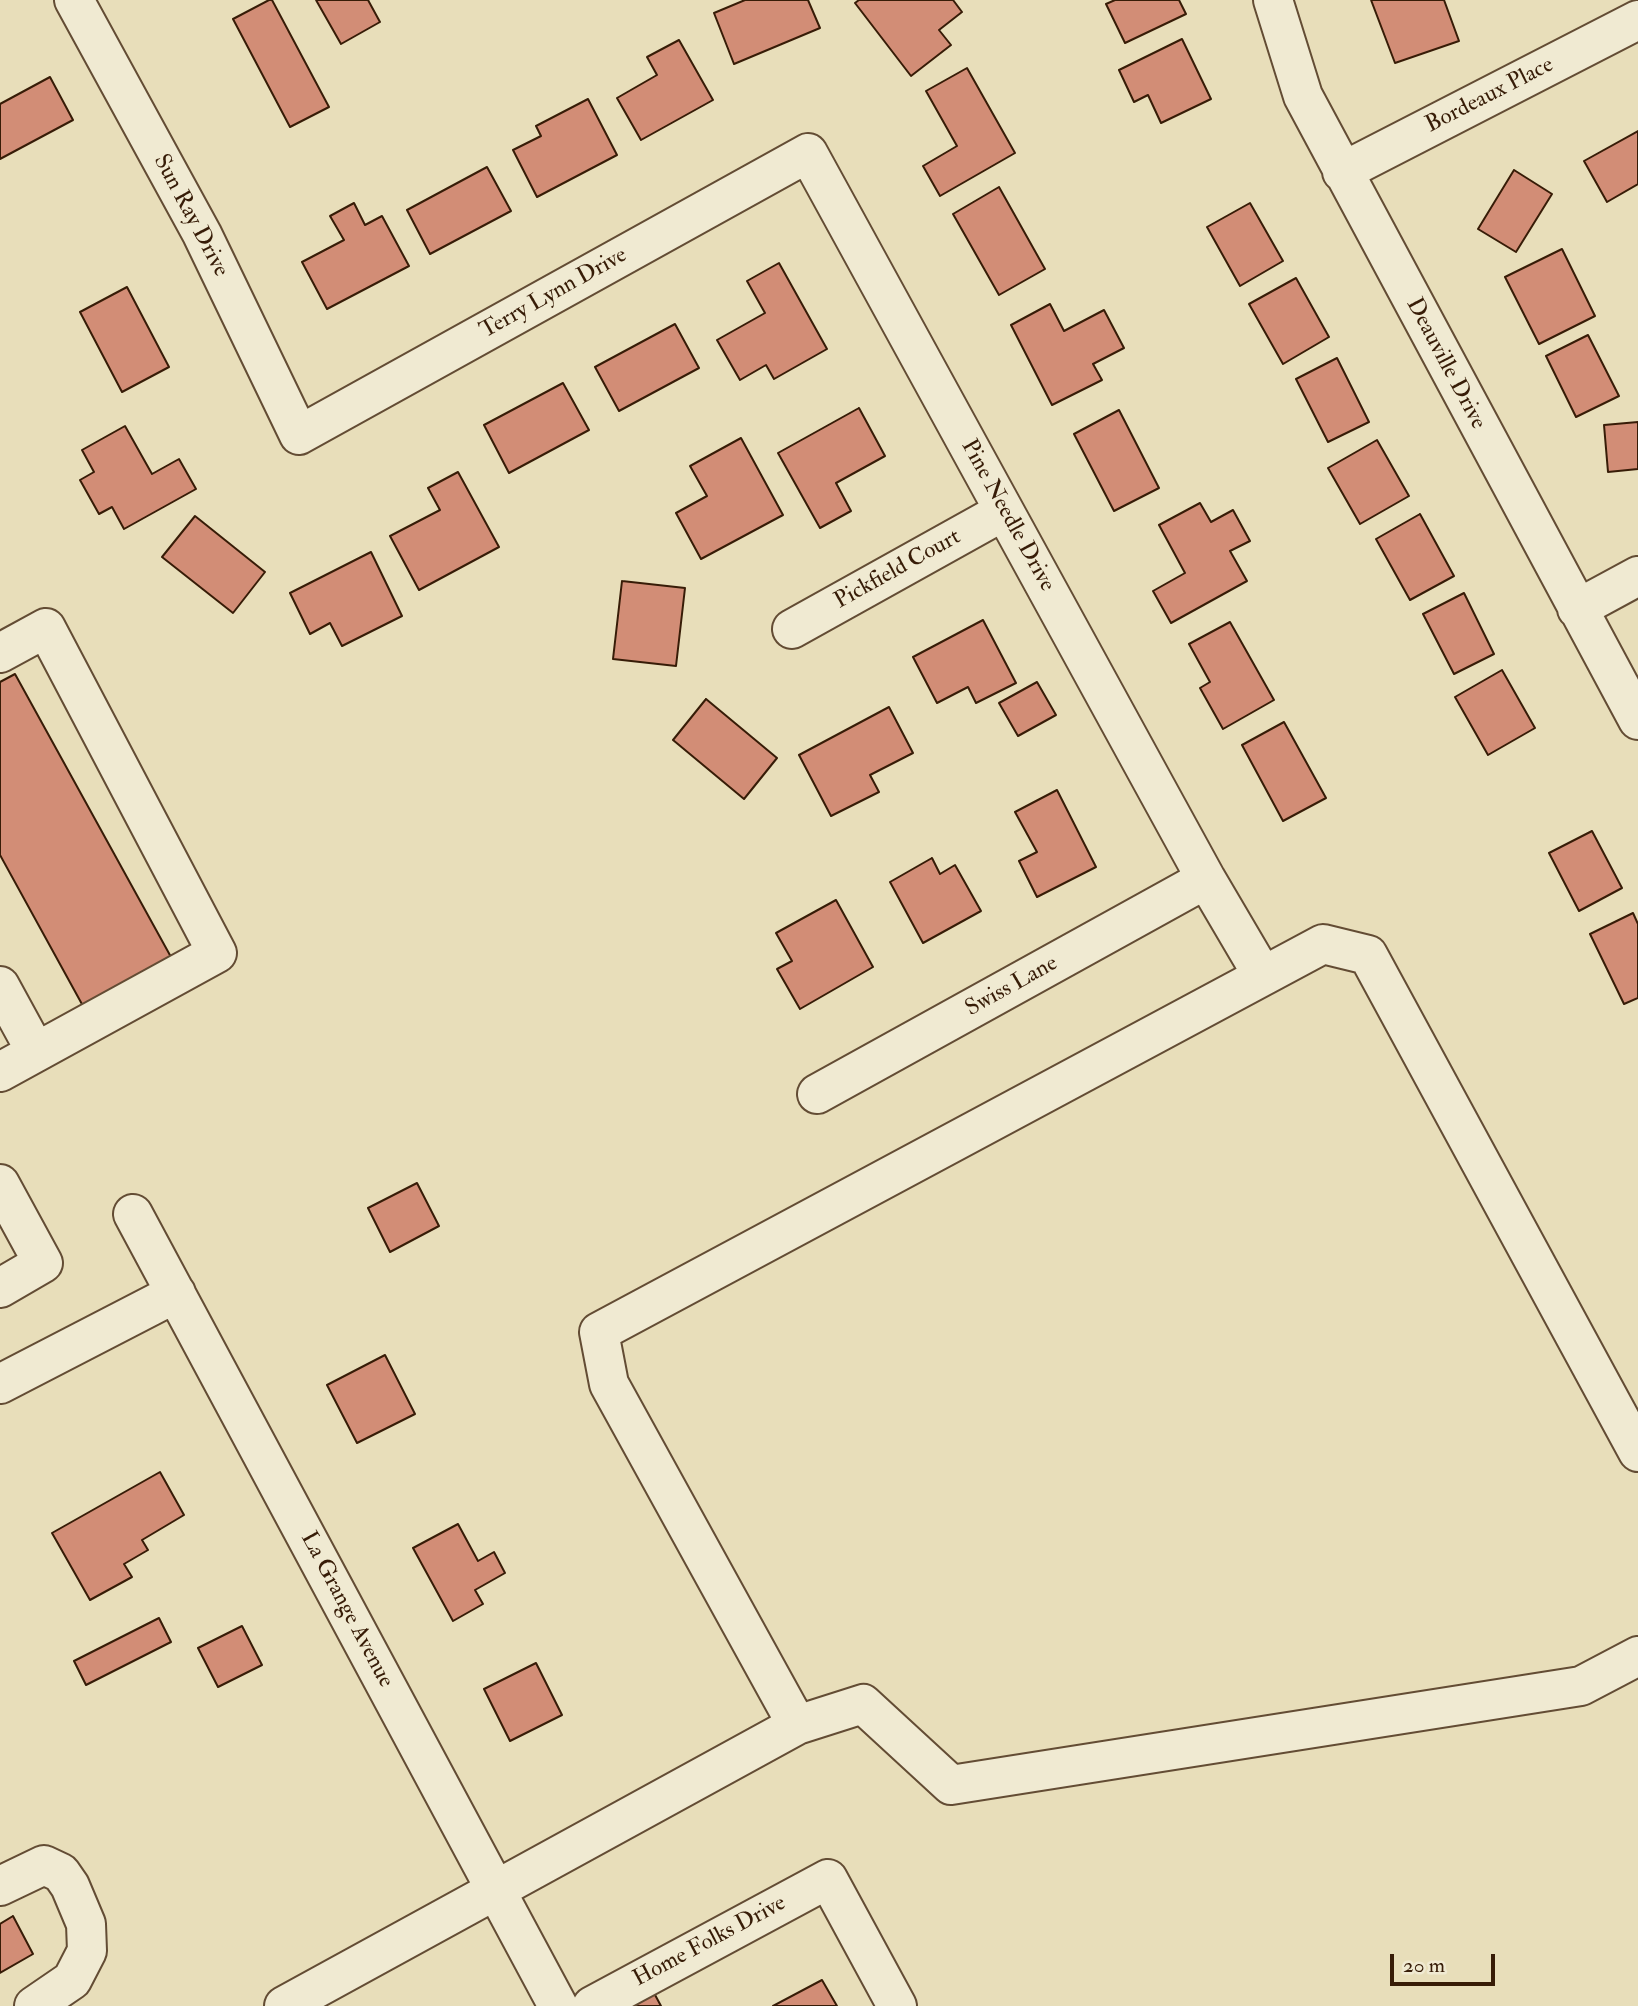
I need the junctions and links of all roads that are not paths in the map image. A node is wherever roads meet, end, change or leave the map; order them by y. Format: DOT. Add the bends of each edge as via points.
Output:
graph roads {
  1 [pos="74,0"];
  2 [pos="1273,0"];
  3 [pos="1638,20"];
  4 [pos="808,153"];
  5 [pos="1342,172"];
  6 [pos="299,435"];
  7 [pos="1004,511"];
  8 [pos="1638,576"];
  9 [pos="1577,609"];
  10 [pos="792,629"];
  11 [pos="0,653"];
  12 [pos="1638,720"];
  13 [pos="1206,879"];
  14 [pos="1263,976"];
  15 [pos="0,986"];
  16 [pos="36,1052"];
  17 [pos="0,1072"];
  18 [pos="817,1094"];
  19 [pos="0,1184"];
  20 [pos="133,1214"];
  21 [pos="0,1288"];
  22 [pos="176,1293"];
  23 [pos="0,1384"];
  24 [pos="1638,1452"];
  25 [pos="1638,1657"];
  26 [pos="797,1725"];
  27 [pos="0,1886"];
  28 [pos="496,1890"];
  29 [pos="34,2006"];
  30 [pos="284,2006"];
  31 [pos="558,2006"];
  32 [pos="593,2006"];
  33 [pos="897,2006"];
  1 -- 6 [label="street, Sun Ray Drive" via="202,234"];
  2 -- 5 [label="street, Deauville Drive" via="1303,96"];
  3 -- 5 [label="street, Bordeaux Place"];
  4 -- 6 [label="street, Terry Lynn Drive"];
  4 -- 7 [label="street, Pine Needle Drive"];
  5 -- 9 [label="street, Deauville Drive"];
  7 -- 10 [label="street, Pickfield Court"];
  7 -- 13 [label="street, Pine Needle Drive"];
  8 -- 9 [label="street"];
  9 -- 12 [label="street, Deauville Drive"];
  11 -- 16 [label="street" via="46,628 217,953"];
  13 -- 14 [label="street, Pine Needle Drive"];
  13 -- 18 [label="street, Swiss Lane"];
  14 -- 24 [label="street" via="1324,944 1368,955"];
  14 -- 26 [label="street" via="599,1332 609,1384"];
  15 -- 16 [label="street"];
  16 -- 17 [label="street"];
  19 -- 21 [label="street" via="43,1263"];
  20 -- 22 [label="street, La Grange Avenue"];
  22 -- 23 [label="street"];
  22 -- 28 [label="street, La Grange Avenue"];
  25 -- 26 [label="street" via="1581,1686 951,1785 863,1704"];
  26 -- 28 [label="street"];
  27 -- 29 [label="street" via="44,1864 61,1873 86,1924 88,1951 72,1980"];
  28 -- 30 [label="street"];
  28 -- 31 [label="street, La Grange Avenue"];
  32 -- 33 [label="street, Home Folks Drive" via="828,1879"];
}
